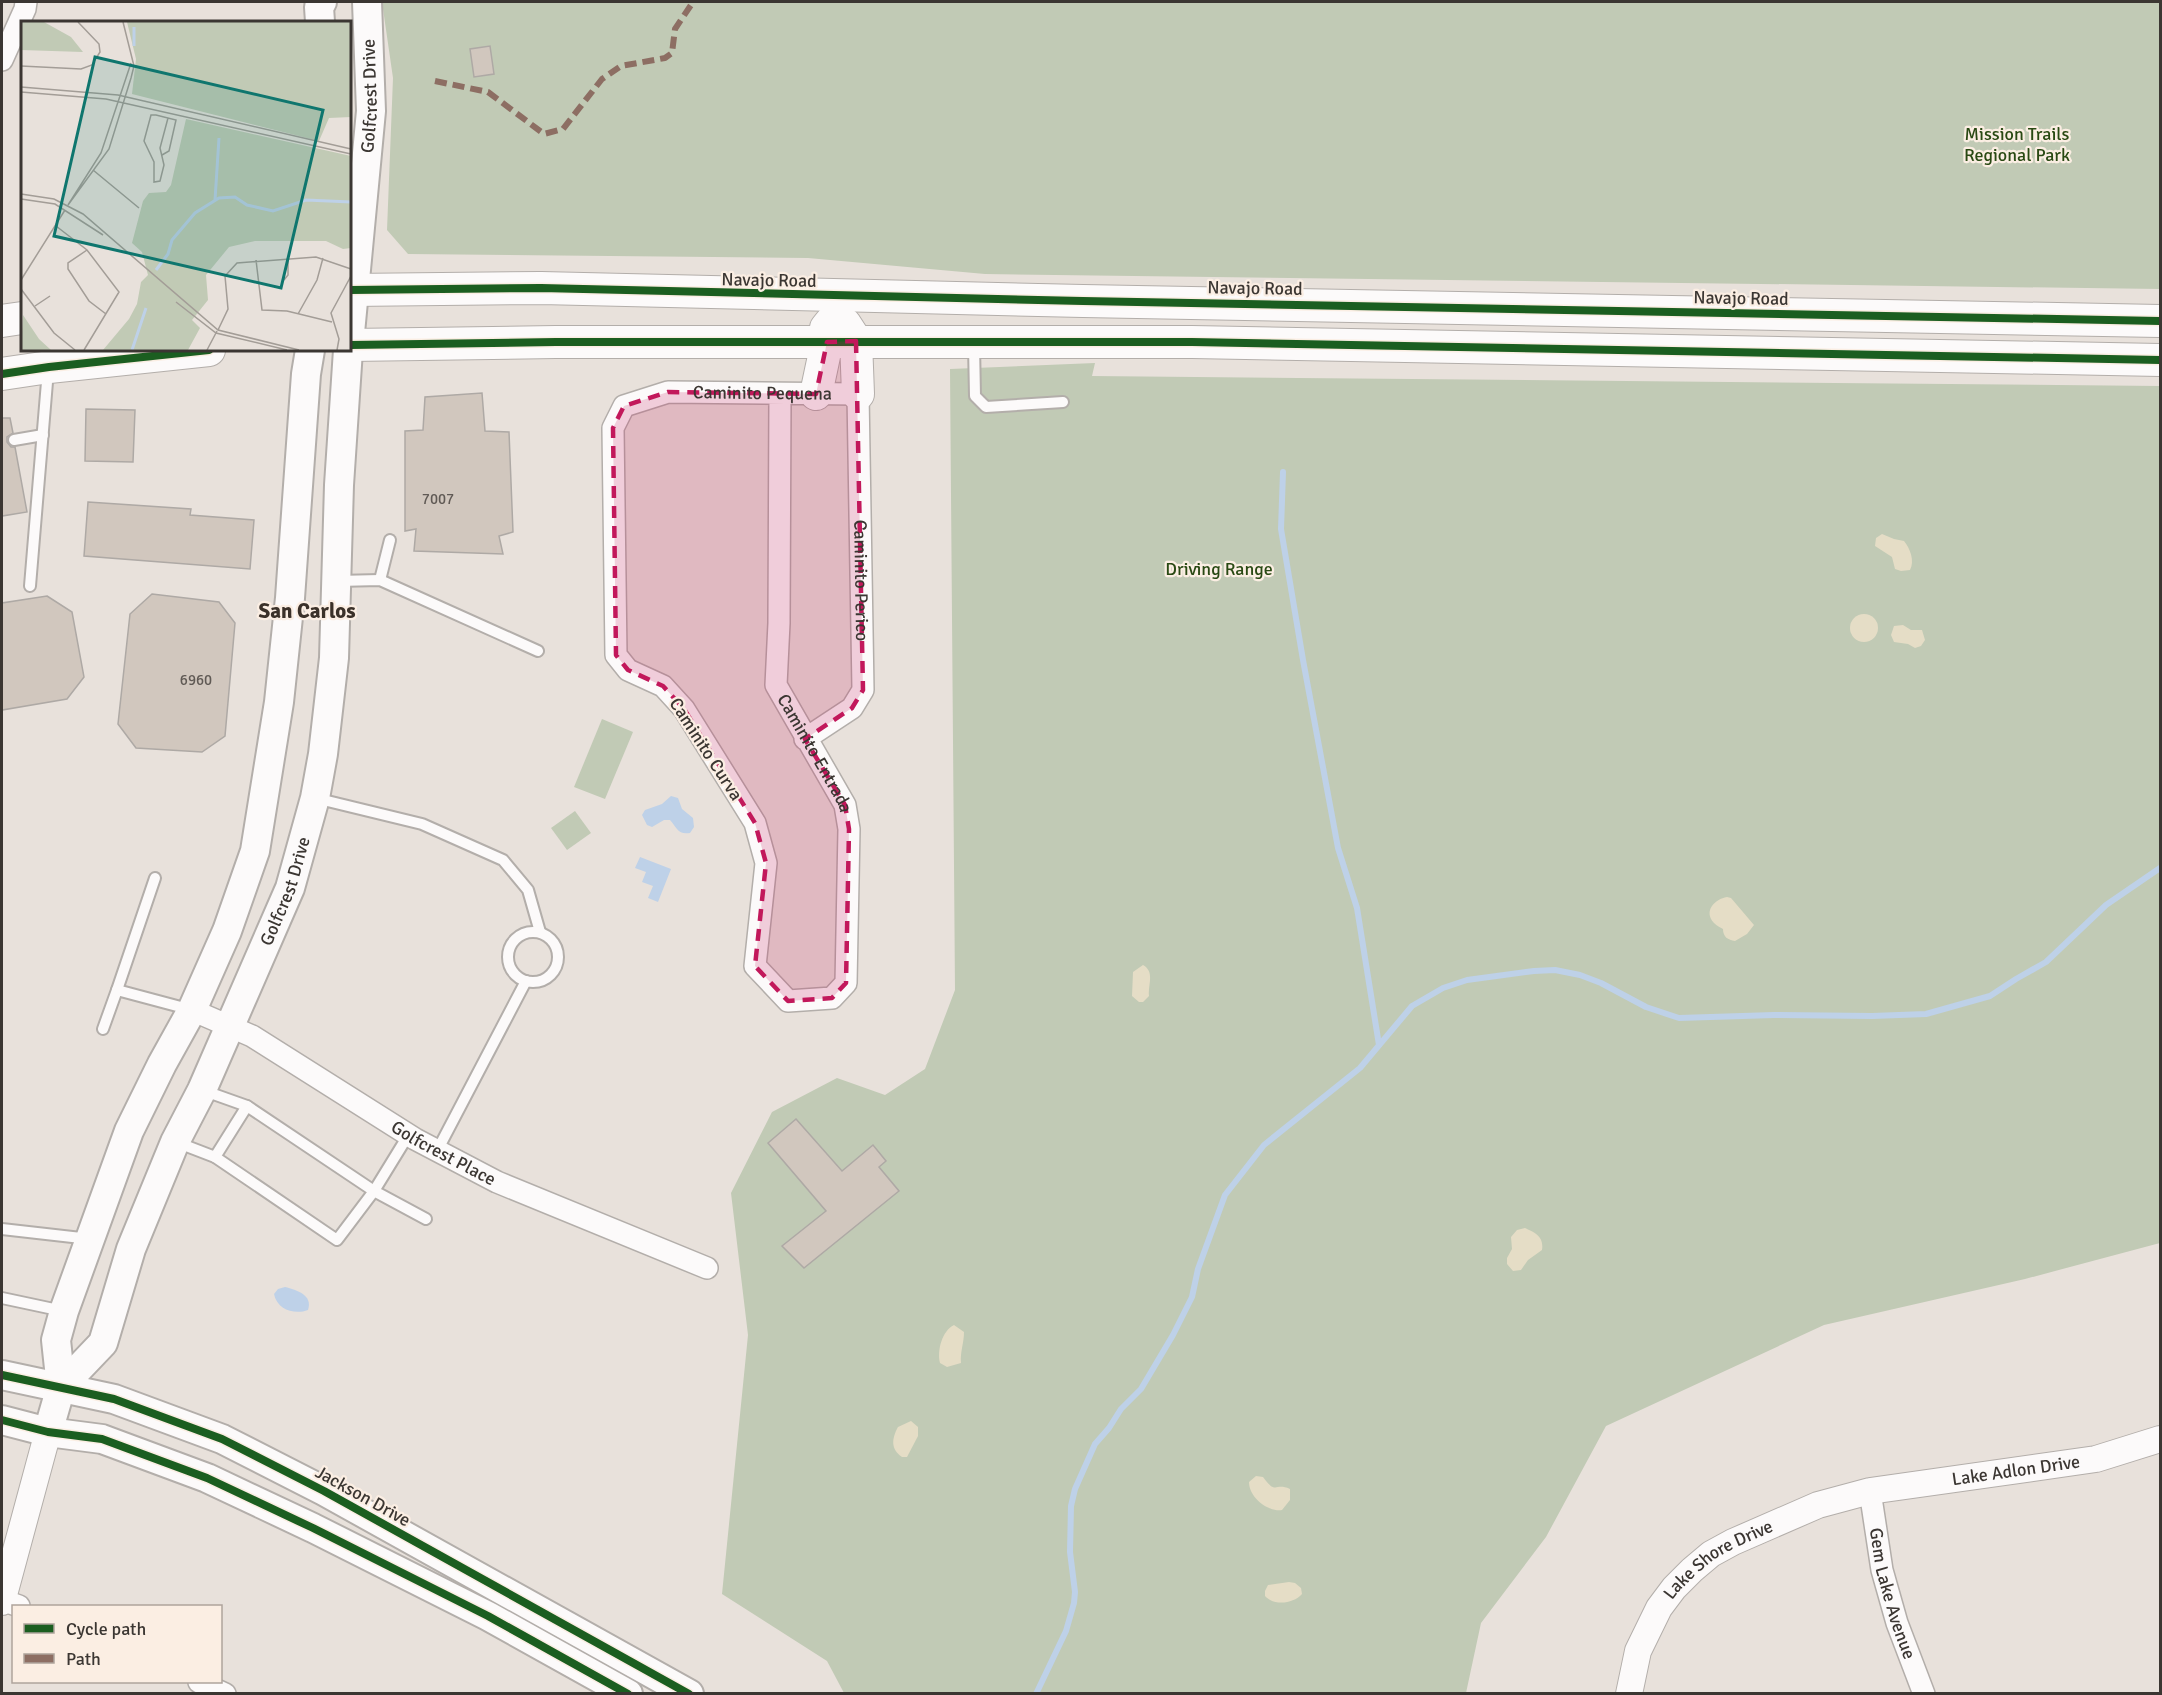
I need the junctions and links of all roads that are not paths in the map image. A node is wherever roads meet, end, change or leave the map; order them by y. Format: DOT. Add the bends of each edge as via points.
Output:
graph roads {
  1 [pos="26,2"];
  2 [pos="322,2"];
  3 [pos="367,2"];
  4 [pos="320,21"];
  5 [pos="2,60"];
  6 [pos="352,290"];
  7 [pos="780,295"];
  8 [pos="1083,301"];
  9 [pos="351,312"];
  10 [pos="838,312"];
  11 [pos="21,318"];
  12 [pos="2,321"];
  13 [pos="2160,321"];
  14 [pos="842,341"];
  15 [pos="974,342"];
  16 [pos="351,345"];
  17 [pos="200,351"];
  18 [pos="310,351"];
  19 [pos="348,351"];
  20 [pos="2160,360"];
  21 [pos="49,367"];
  22 [pos="2,374"];
  23 [pos="668,392"];
  24 [pos="816,394"];
  25 [pos="858,394"];
  26 [pos="780,395"];
  27 [pos="1063,402"];
  28 [pos="43,435"];
  29 [pos="14,440"];
  30 [pos="390,540"];
  31 [pos="380,580"];
  32 [pos="337,581"];
  33 [pos="30,586"];
  34 [pos="538,651"];
  35 [pos="805,739"];
  36 [pos="315,798"];
  37 [pos="155,878"];
  38 [pos="540,933"];
  39 [pos="847,970"];
  40 [pos="526,981"];
  41 [pos="117,990"];
  42 [pos="192,1010"];
  43 [pos="230,1026"];
  44 [pos="103,1029"];
  45 [pos="202,1090"];
  46 [pos="247,1106"];
  47 [pos="409,1134"];
  48 [pos="176,1142"];
  49 [pos="437,1150"];
  50 [pos="215,1157"];
  51 [pos="374,1191"];
  52 [pos="426,1219"];
  53 [pos="2,1229"];
  54 [pos="90,1239"];
  55 [pos="707,1268"];
  56 [pos="2,1298"];
  57 [pos="64,1311"];
  58 [pos="2,1375"];
  59 [pos="62,1387"];
  60 [pos="2,1420"];
  61 [pos="48,1432"];
  62 [pos="2160,1439"];
  63 [pos="1870,1491"];
  64 [pos="2,1601"];
  65 [pos="201,1683"];
  66 [pos="225,1694"];
  67 [pos="628,1694"];
  68 [pos="689,1694"];
  69 [pos="1629,1694"];
  70 [pos="1924,1694"];
  1 -- 5 [label="street"];
  2 -- 4 [label="main road"];
  3 -- 6 [label="main road, Golfcrest Drive" via="371,111"];
  6 -- 7 [label="main road, Navajo Road" via="541,288"];
  6 -- 9 [label="main road, Golfcrest Drive"];
  7 -- 8 [label="main road, Navajo Road"];
  7 -- 10 [label="main road"];
  8 -- 10 [label="main road" via="1002,316"];
  8 -- 13 [label="main road, Navajo Road"];
  10 -- 14 [label="main road" via="826,328"];
  11 -- 12 [label="main road"];
  14 -- 15 [label="main road"];
  14 -- 16 [label="main road"];
  14 -- 24 [label="main road"];
  14 -- 25 [label="main road"];
  15 -- 20 [label="main road" via="1204,342"];
  15 -- 27 [label="lane" via="975,396 986,407"];
  17 -- 21 [label="main road"];
  18 -- 42 [label="main road, Golfcrest Drive" via="279,702 255,851 227,931"];
  19 -- 32 [label="main road, Golfcrest Drive"];
  21 -- 22 [label="main road"];
  21 -- 28 [label="lane"];
  23 -- 26 [label="street, Caminito Pequena"];
  23 -- 39 [label="street, Caminito Curva" via="624,406 613,428 616,655 628,670 663,686 684,709 755,823 766,863 755,966 788,1001 832,998 846,983"];
  24 -- 25 [label="street, Caminito Pequena"];
  24 -- 26 [label="street, Caminito Pequena"];
  25 -- 35 [label="street, Caminito Perico" via="863,690 852,708"];
  26 -- 35 [label="street, Caminito Entrada" via="776,685"];
  28 -- 29 [label="lane"];
  28 -- 33 [label="lane"];
  30 -- 31 [label="lane"];
  31 -- 32 [label="lane"];
  31 -- 34 [label="lane"];
  32 -- 36 [label="main road, Golfcrest Drive" via="334,658"];
  35 -- 39 [label="street, Caminito Entrada" via="845,805 849,829"];
  36 -- 38 [label="lane" via="422,824 503,860 528,890"];
  36 -- 43 [label="main road, Golfcrest Drive" via="290,888"];
  37 -- 41 [label="lane"];
  38 -- 40 [label="lane" via="554,944 558,961 549,976"];
  38 -- 40 [label="lane" via="522,934 509,948 509,966"];
  40 -- 49 [label="lane"];
  41 -- 42 [label="lane"];
  41 -- 44 [label="lane"];
  42 -- 43 [label="street, Golfcrest Place"];
  42 -- 54 [label="main road, Golfcrest Drive" via="129,1131"];
  43 -- 45 [label="main road, Golfcrest Drive"];
  43 -- 47 [label="street, Golfcrest Place"];
  45 -- 46 [label="lane"];
  45 -- 48 [label="main road, Golfcrest Drive"];
  46 -- 50 [label="lane"];
  46 -- 51 [label="lane"];
  47 -- 49 [label="street, Golfcrest Place"];
  47 -- 51 [label="lane"];
  48 -- 50 [label="lane"];
  48 -- 59 [label="main road, Golfcrest Drive" via="130,1248 103,1343"];
  49 -- 55 [label="street, Golfcrest Place" via="497,1182"];
  50 -- 51 [label="lane" via="337,1240"];
  51 -- 52 [label="lane"];
  53 -- 54 [label="lane"];
  54 -- 57 [label="main road, Golfcrest Drive"];
  56 -- 57 [label="lane"];
  57 -- 59 [label="main road, Golfcrest Drive" via="56,1340"];
  58 -- 59 [label="main road, Jackson Drive"];
  59 -- 61 [label="main road, Golfcrest Drive"];
  59 -- 68 [label="main road, Jackson Drive" via="114,1399 222,1439 324,1491"];
  60 -- 61 [label="main road"];
  61 -- 64 [label="street, Golfcrest Drive"];
  61 -- 67 [label="main road" via="102,1440 207,1478 478,1610"];
  62 -- 63 [label="street, Lake Adlon Drive" via="2096,1459"];
  63 -- 69 [label="street, Lake Shore Drive" via="1818,1505 1733,1542 1692,1570 1674,1588 1647,1629"];
  63 -- 70 [label="street, Gem Lake Avenue" via="1882,1570"];
  65 -- 66 [label="street"];
}
